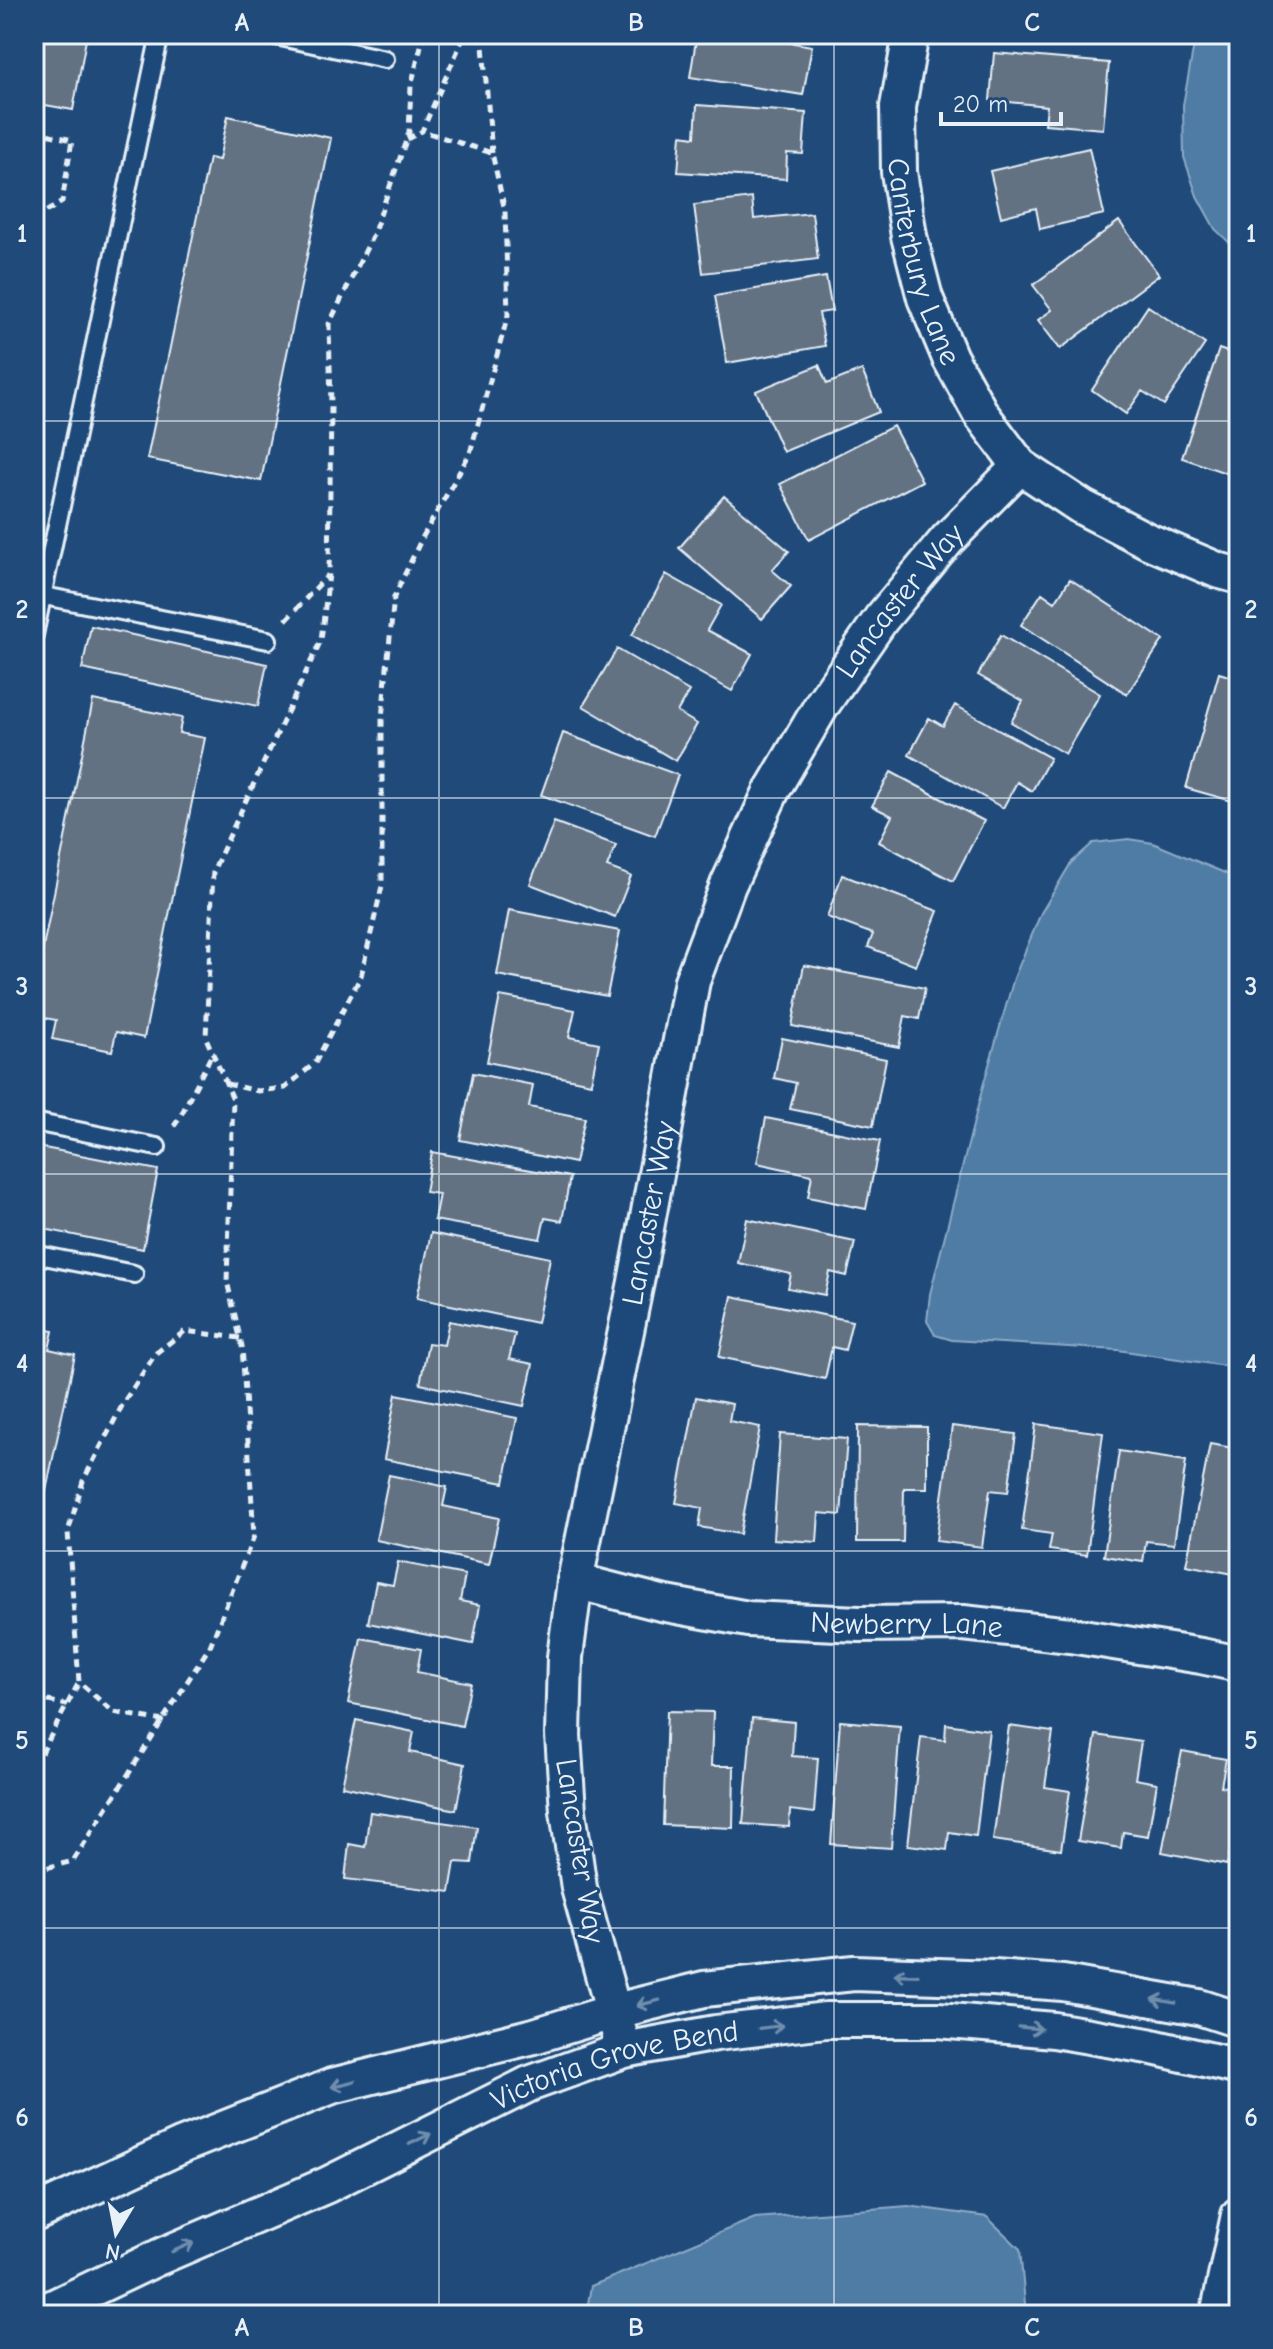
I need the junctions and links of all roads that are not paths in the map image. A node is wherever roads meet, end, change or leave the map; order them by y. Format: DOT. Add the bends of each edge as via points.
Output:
graph roads {
  1 [pos="160,34"];
  2 [pos="266,34"];
  3 [pos="911,34"];
  4 [pos="385,59"];
  5 [pos="1020,466"];
  6 [pos="1239,576"];
  7 [pos="38,595"];
  8 [pos="34,635"];
  9 [pos="268,640"];
  10 [pos="34,1122"];
  11 [pos="157,1147"];
  12 [pos="34,1254"];
  13 [pos="134,1274"];
  14 [pos="575,1581"];
  15 [pos="1239,1664"];
  16 [pos="612,2012"];
  17 [pos="1239,2020"];
  18 [pos="624,2050"];
  19 [pos="1239,2067"];
  20 [pos="34,2214"];
  21 [pos="1239,2215"];
  22 [pos="37,2315"];
  23 [pos="1218,2315"];
  1 -- 7 [label="lane"];
  2 -- 4 [label="lane"];
  3 -- 5 [label="street, Canterbury Lane" via="898,107 899,172 909,236 925,298 950,358 981,414"];
  5 -- 6 [label="street, Canterbury Lane" via="1082,507 1148,541"];
  5 -- 14 [label="street, Lancaster Way" via="881,619 771,792 728,885 692,981"];
  7 -- 8 [label="lane"];
  7 -- 9 [label="lane"];
  10 -- 11 [label="lane"];
  12 -- 13 [label="lane"];
  14 -- 15 [label="street, Newberry Lane" via="748,1619 963,1623"];
  14 -- 16 [label="street, Lancaster Way" via="563,1719 568,1811 579,1888"];
  17 -- 16 [label="street, Victoria Grove Bend, one-way" via="1199,2007 1063,1983 854,1973 704,1989"];
  16 -- 18 [label="street, Lancaster Way"];
  16 -- 20 [label="street, Victoria Grove Bend, one-way" via="332,2086 183,2145"];
  18 -- 19 [label="street, Victoria Grove Bend, one-way" via="826,2020 938,2020 1054,2030"];
  22 -- 18 [label="street, Victoria Grove Bend, one-way" via="327,2185 529,2084"];
  21 -- 23 [label="street"];
}
